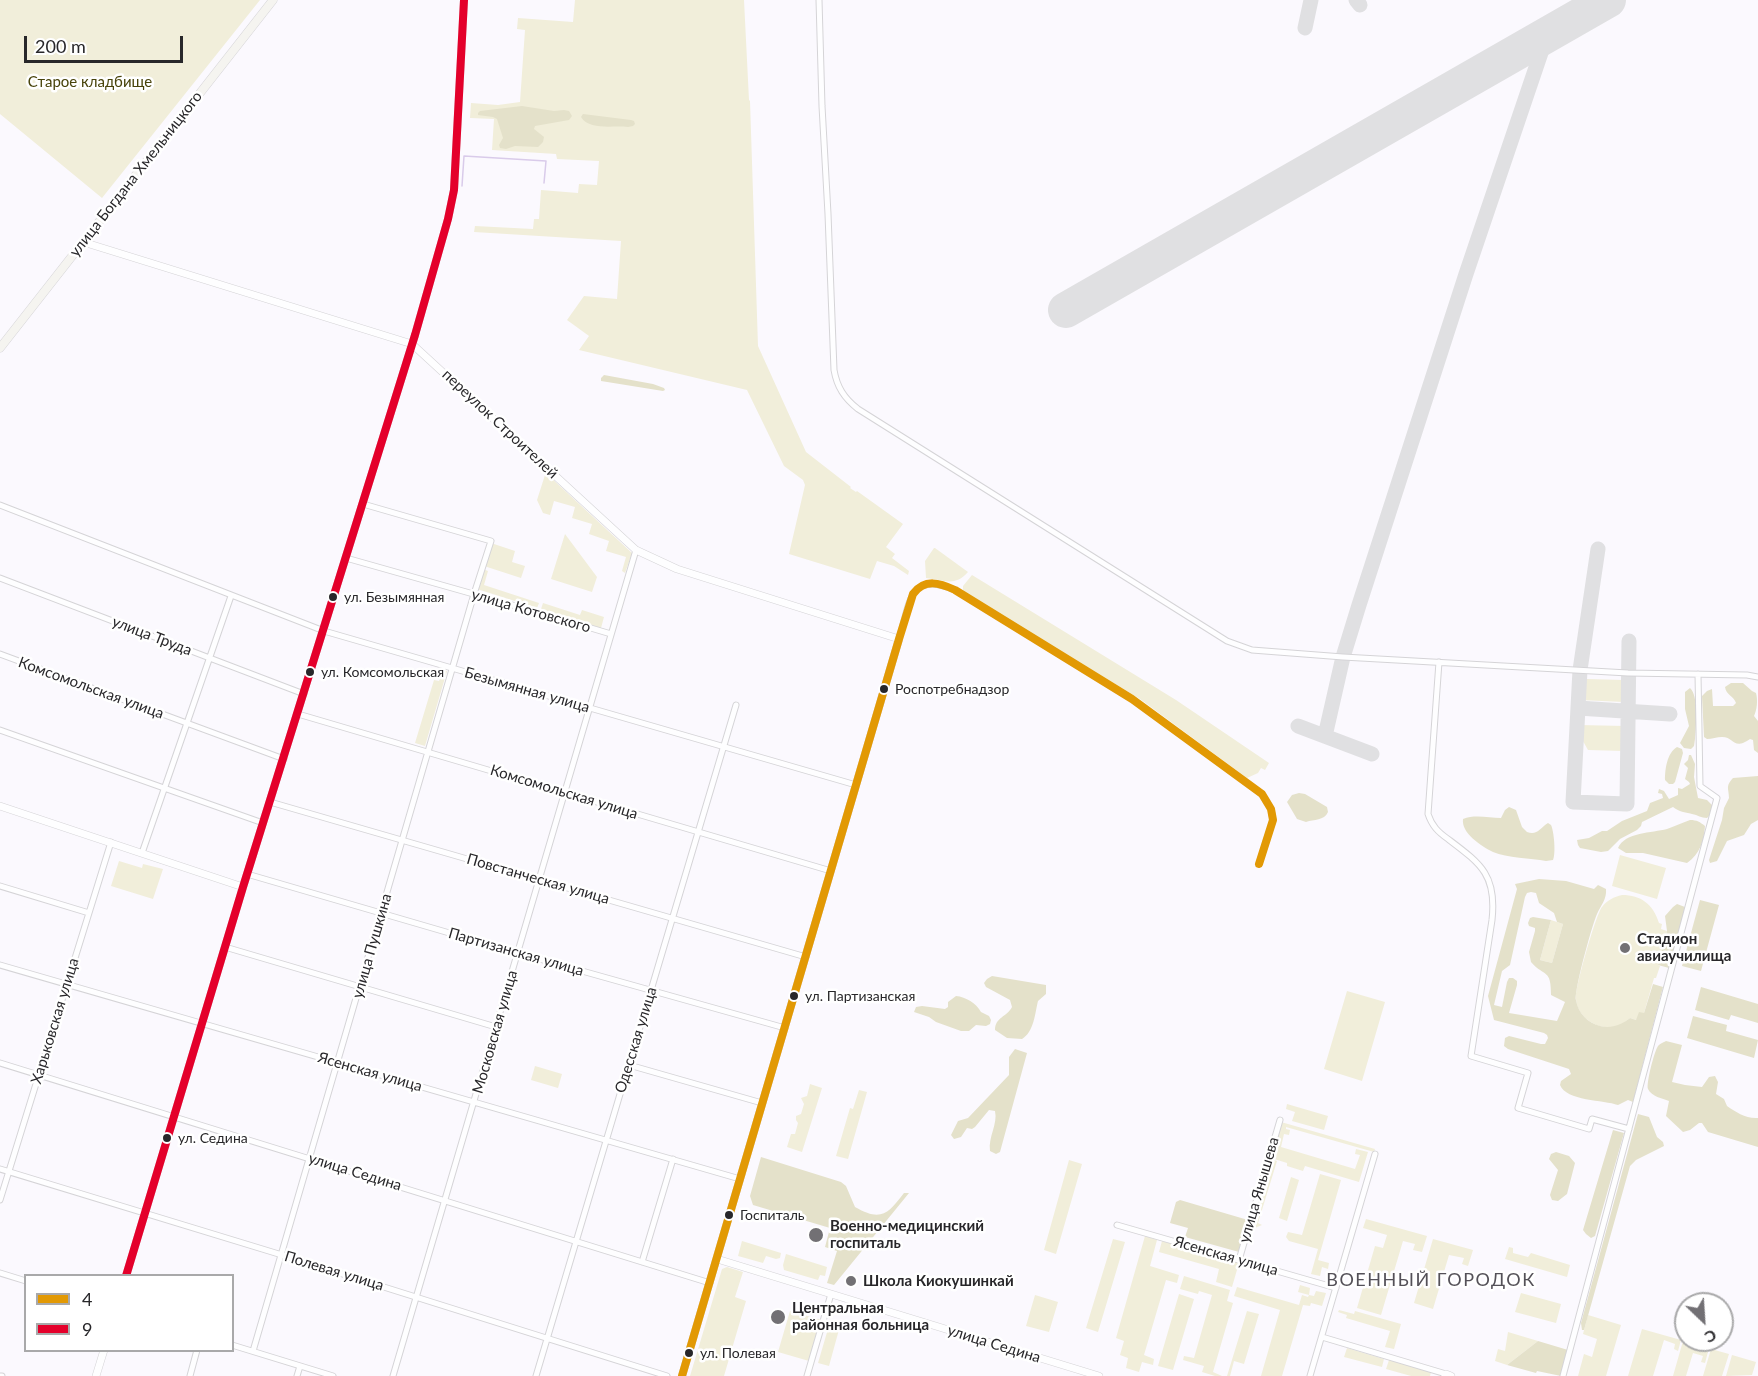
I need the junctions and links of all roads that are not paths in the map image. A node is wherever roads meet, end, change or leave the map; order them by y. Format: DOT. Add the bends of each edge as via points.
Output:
graph roads {
  1 [pos="273,0"];
  2 [pos="464,0"];
  3 [pos="819,0"];
  4 [pos="83,242"];
  5 [pos="412,344"];
  6 [pos="0,348"];
  7 [pos="363,504"];
  8 [pos="0,505"];
  9 [pos="636,550"];
  10 [pos="346,558"];
  11 [pos="0,578"];
  12 [pos="474,594"];
  13 [pos="231,596"];
  14 [pos="324,631"];
  15 [pos="611,634"];
  16 [pos="899,639"];
  17 [pos="0,654"];
  18 [pos="210,658"];
  19 [pos="1439,662"];
  20 [pos="453,669"];
  21 [pos="1698,674"];
  22 [pos="1758,677"];
  23 [pos="304,694"];
  24 [pos="736,705"];
  25 [pos="590,708"];
  26 [pos="298,714"];
  27 [pos="187,723"];
  28 [pos="0,730"];
  29 [pos="724,747"];
  30 [pos="429,752"];
  31 [pos="284,759"];
  32 [pos="856,785"];
  33 [pos="164,788"];
  34 [pos="564,793"];
  35 [pos="270,802"];
  36 [pos="0,806"];
  37 [pos="264,823"];
  38 [pos="698,832"];
  39 [pos="403,840"];
  40 [pos="111,842"];
  41 [pos="142,852"];
  42 [pos="1259,864"];
  43 [pos="831,870"];
  44 [pos="247,874"];
  45 [pos="539,879"];
  46 [pos="0,886"];
  47 [pos="243,887"];
  48 [pos="88,913"];
  49 [pos="382,913"];
  50 [pos="673,918"];
  51 [pos="225,947"];
  52 [pos="518,953"];
  53 [pos="806,957"];
  54 [pos="0,966"];
  55 [pos="66,984"];
  56 [pos="360,987"];
  57 [pos="651,991"];
  58 [pos="202,1023"];
  59 [pos="496,1027"];
  60 [pos="784,1028"];
  61 [pos="0,1063"];
  62 [pos="338,1063"];
  63 [pos="629,1065"];
  64 [pos="39,1075"];
  65 [pos="474,1102"];
  66 [pos="762,1103"];
  67 [pos="174,1116"];
  68 [pos="1280,1120"];
  69 [pos="1629,1129"];
  70 [pos="606,1140"];
  71 [pos="1376,1154"];
  72 [pos="310,1158"];
  73 [pos="673,1159"];
  74 [pos="0,1169"];
  75 [pos="9,1172"];
  76 [pos="740,1179"];
  77 [pos="0,1200"];
  78 [pos="445,1200"];
  79 [pos="145,1213"];
  80 [pos="1117,1225"];
  81 [pos="576,1241"];
  82 [pos="282,1255"];
  83 [pos="717,1259"];
  84 [pos="1239,1260"];
  85 [pos="642,1262"];
  86 [pos="0,1273"];
  87 [pos="126,1274"];
  88 [pos="24,1280"];
  89 [pos="710,1282"];
  90 [pos="1336,1288"];
  91 [pos="831,1294"];
  92 [pos="416,1297"];
  93 [pos="1322,1337"];
  94 [pos="547,1339"];
  95 [pos="234,1346"];
  96 [pos="253,1351"];
  97 [pos="103,1352"];
  98 [pos="196,1352"];
  99 [pos="300,1366"];
  100 [pos="1448,1375"];
  101 [pos="96,1376"];
  102 [pos="190,1376"];
  103 [pos="297,1376"];
  104 [pos="333,1376"];
  105 [pos="393,1376"];
  106 [pos="536,1376"];
  107 [pos="667,1376"];
  108 [pos="682,1376"];
  109 [pos="807,1376"];
  110 [pos="1099,1376"];
  111 [pos="1310,1376"];
  112 [pos="1563,1376"];
  1 -- 4 [label="main road, улица Богдана Хмельницкого"];
  2 -- 5 [label="street" via="453,198"];
  3 -- 19 [label="street" via="834,369 846,399 1234,644 1263,651"];
  4 -- 5 [label="street, переулок Строителей"];
  4 -- 6 [label="main road, улица Богдана Хмельницкого"];
  5 -- 7 [label="street"];
  5 -- 9 [label="street, переулок Строителей"];
  7 -- 10 [label="street"];
  7 -- 12 [label="street, улица Пушкина" via="491,541"];
  8 -- 13 [label="street, Безымянная улица"];
  9 -- 15 [label="street, Московская улица"];
  9 -- 16 [label="street, переулок Строителей" via="677,569"];
  10 -- 12 [label="street, улица Котовского"];
  10 -- 14 [label="street"];
  11 -- 18 [label="street, улица Труда"];
  12 -- 15 [label="street, улица Котовского"];
  12 -- 20 [label="street, улица Пушкина"];
  13 -- 14 [label="street, Безымянная улица"];
  13 -- 18 [label="street"];
  14 -- 20 [label="street, Безымянная улица"];
  14 -- 23 [label="street"];
  15 -- 25 [label="street, Московская улица"];
  16 -- 32 [label="street"];
  16 -- 42 [label="street" via="914,592 925,584 945,585 1132,699 1262,794 1274,818"];
  17 -- 27 [label="street, Комсомольская улица"];
  18 -- 23 [label="street, улица Труда"];
  18 -- 27 [label="street"];
  19 -- 21 [label="street"];
  19 -- 69 [label="street" via="1428,814 1438,832 1480,866 1493,897 1471,1056 1528,1073 1518,1108 1589,1129 1592,1119"];
  20 -- 25 [label="street, Безымянная улица"];
  20 -- 30 [label="street, улица Пушкина"];
  21 -- 22 [label="street"];
  21 -- 69 [label="street" via="1700,786 1717,798"];
  23 -- 26 [label="street"];
  24 -- 29 [label="street, Одесская улица"];
  25 -- 29 [label="street, Безымянная улица"];
  25 -- 34 [label="street, Московская улица"];
  26 -- 30 [label="street, Комсомольская улица"];
  26 -- 31 [label="street"];
  27 -- 31 [label="street, Комсомольская улица"];
  27 -- 33 [label="street"];
  28 -- 33 [label="street"];
  29 -- 32 [label="street, Безымянная улица"];
  29 -- 38 [label="street, Одесская улица"];
  30 -- 34 [label="street, Комсомольская улица"];
  30 -- 39 [label="street, улица Пушкина"];
  31 -- 35 [label="street"];
  32 -- 43 [label="street"];
  33 -- 37 [label="street"];
  33 -- 41 [label="street"];
  34 -- 38 [label="street, Комсомольская улица"];
  34 -- 45 [label="street, Московская улица"];
  35 -- 37 [label="street"];
  35 -- 39 [label="street, Повстанческая улица"];
  36 -- 40 [label="street"];
  37 -- 44 [label="street"];
  38 -- 43 [label="street, Комсомольская улица"];
  38 -- 50 [label="street, Одесская улица"];
  39 -- 45 [label="street, Повстанческая улица"];
  39 -- 49 [label="street, улица Пушкина"];
  40 -- 41 [label="street"];
  40 -- 48 [label="street, Харьковская улица"];
  41 -- 47 [label="street"];
  43 -- 53 [label="street"];
  44 -- 47 [label="street"];
  44 -- 49 [label="street, Партизанская улица"];
  45 -- 50 [label="street, Повстанческая улица"];
  45 -- 52 [label="street, Московская улица"];
  46 -- 48 [label="street"];
  47 -- 51 [label="street"];
  48 -- 55 [label="street, Харьковская улица"];
  49 -- 52 [label="street, Партизанская улица"];
  49 -- 56 [label="street, улица Пушкина"];
  50 -- 53 [label="street, Повстанческая улица"];
  50 -- 57 [label="street, Одесская улица"];
  51 -- 56 [label="street"];
  51 -- 58 [label="street"];
  52 -- 57 [label="street, Партизанская улица"];
  52 -- 59 [label="street, Московская улица"];
  53 -- 60 [label="street"];
  54 -- 55 [label="street, Ясенская улица"];
  55 -- 58 [label="street, Ясенская улица"];
  55 -- 64 [label="street, Харьковская улица"];
  56 -- 59 [label="street"];
  56 -- 62 [label="street, улица Пушкина"];
  57 -- 60 [label="street, Партизанская улица"];
  57 -- 63 [label="street, Одесская улица"];
  58 -- 62 [label="street, Ясенская улица"];
  58 -- 67 [label="street"];
  59 -- 65 [label="street, Московская улица"];
  60 -- 66 [label="street"];
  61 -- 64 [label="street, улица Седина"];
  62 -- 65 [label="street, Ясенская улица"];
  62 -- 72 [label="street, улица Пушкина"];
  63 -- 66 [label="street"];
  63 -- 70 [label="street, Одесская улица"];
  64 -- 67 [label="street, улица Седина"];
  64 -- 75 [label="street, Харьковская улица"];
  65 -- 70 [label="street, Ясенская улица"];
  65 -- 78 [label="street, Московская улица"];
  66 -- 76 [label="street"];
  67 -- 72 [label="street, улица Седина"];
  67 -- 79 [label="street"];
  68 -- 84 [label="street, улица Янышева"];
  69 -- 112 [label="street"];
  70 -- 73 [label="street, Ясенская улица"];
  70 -- 81 [label="street, Одесская улица"];
  71 -- 90 [label="street"];
  72 -- 78 [label="street, улица Седина"];
  72 -- 82 [label="street, улица Пушкина"];
  73 -- 76 [label="street, Ясенская улица"];
  73 -- 85 [label="street"];
  74 -- 75 [label="street, Полевая улица"];
  75 -- 77 [label="street, Харьковская улица"];
  75 -- 79 [label="street, Полевая улица"];
  76 -- 83 [label="street"];
  78 -- 81 [label="street, улица Седина"];
  78 -- 92 [label="street, Московская улица"];
  79 -- 82 [label="street, Полевая улица"];
  79 -- 87 [label="street"];
  80 -- 84 [label="street, Ясенская улица"];
  81 -- 85 [label="street, улица Седина"];
  81 -- 94 [label="street, Одесская улица"];
  82 -- 92 [label="street, Полевая улица"];
  82 -- 96 [label="street, улица Пушкина"];
  83 -- 89 [label="street"];
  83 -- 91 [label="street, улица Седина"];
  84 -- 90 [label="street, Ясенская улица"];
  85 -- 89 [label="street, улица Седина"];
  86 -- 88 [label="street"];
  89 -- 108 [label="street"];
  90 -- 93 [label="street"];
  91 -- 109 [label="street"];
  91 -- 110 [label="street, улица Седина"];
  92 -- 94 [label="street, Полевая улица"];
  92 -- 105 [label="street, Московская улица"];
  93 -- 100 [label="street"];
  93 -- 111 [label="street"];
  94 -- 106 [label="street, Одесская улица"];
  94 -- 107 [label="street, Полевая улица"];
  95 -- 96 [label="street"];
  96 -- 99 [label="street"];
  97 -- 101 [label="street"];
  98 -- 102 [label="street"];
  99 -- 103 [label="street"];
  99 -- 104 [label="street"];
}
